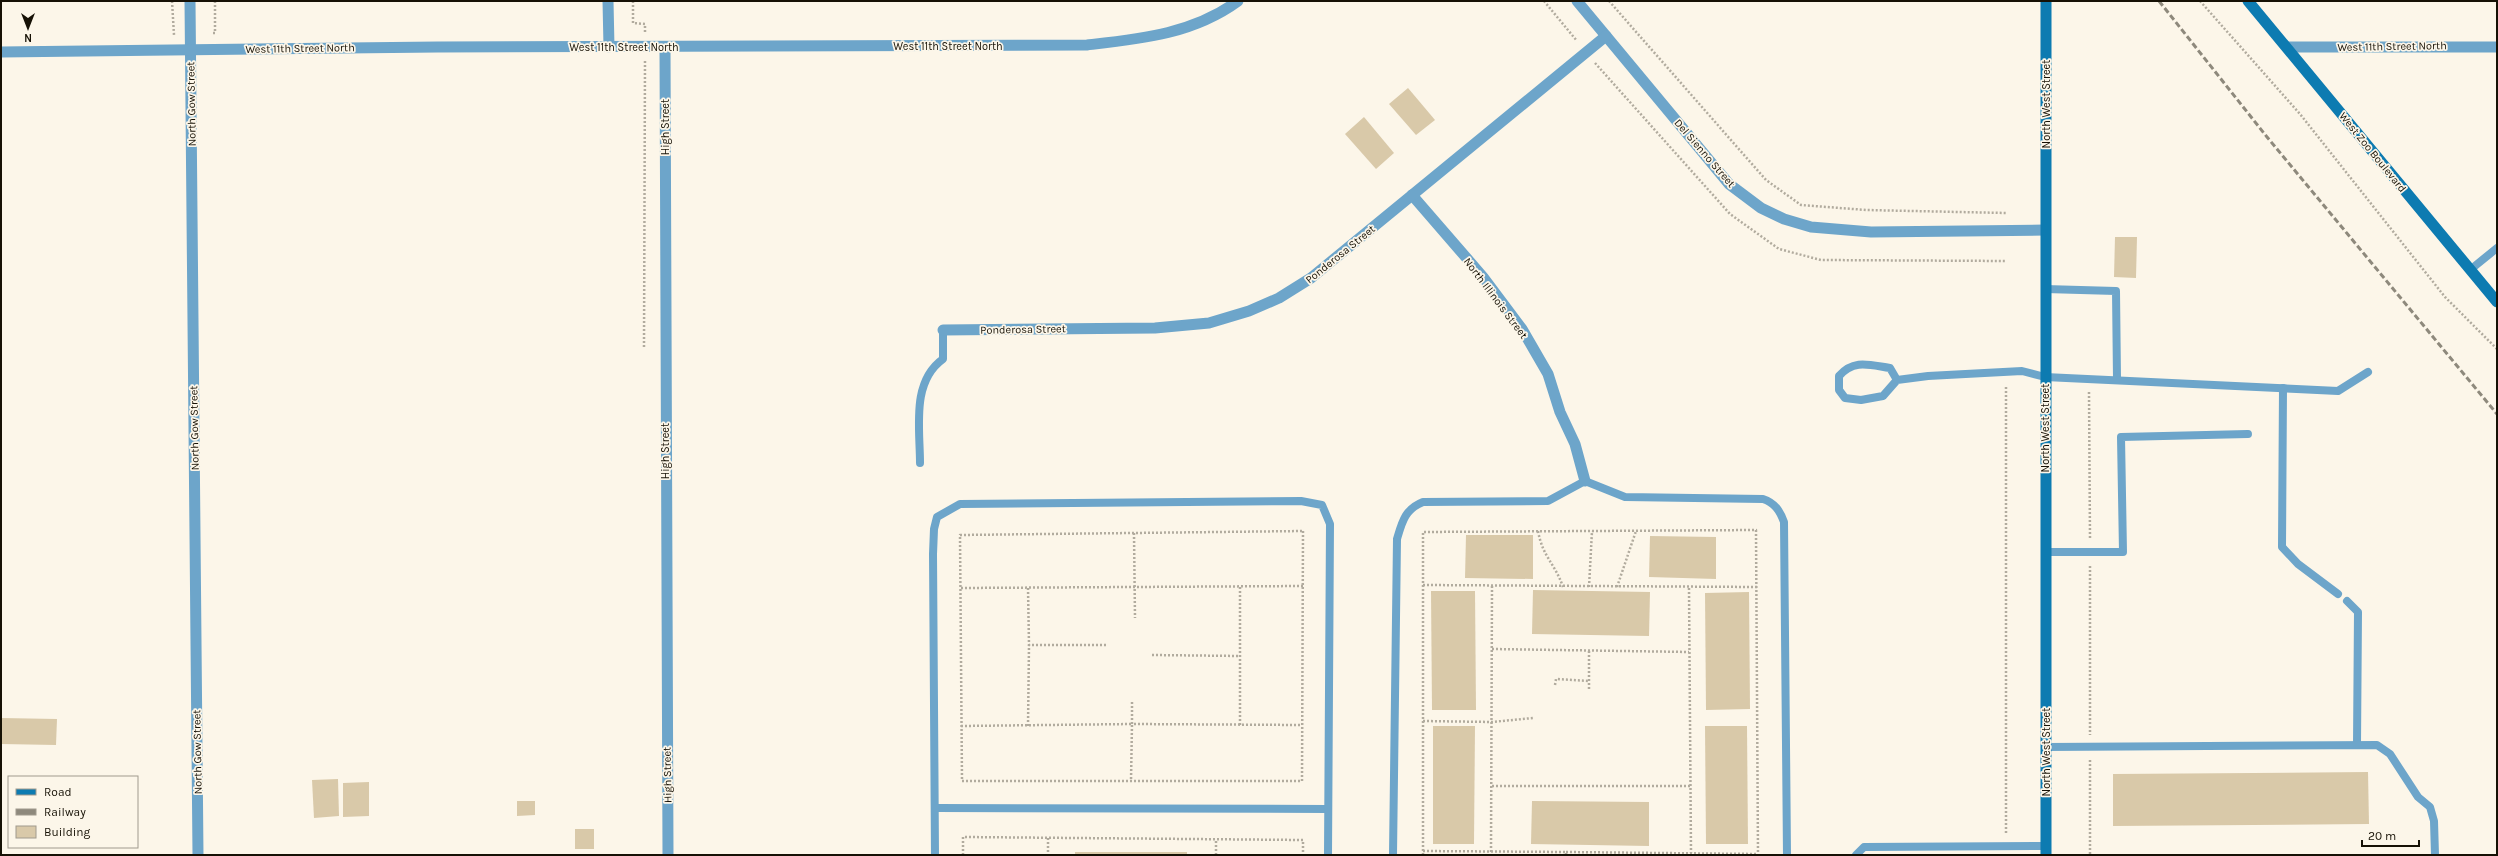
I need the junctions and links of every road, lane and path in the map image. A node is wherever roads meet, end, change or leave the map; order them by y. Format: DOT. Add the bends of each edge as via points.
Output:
graph roads {
  1 [pos="190,1"];
  2 [pos="608,1"];
  3 [pos="633,1"];
  4 [pos="1238,1"];
  5 [pos="1577,1"];
  6 [pos="1609,1"];
  7 [pos="2046,1"];
  8 [pos="2200,1"];
  9 [pos="2248,1"];
  10 [pos="1606,36"];
  11 [pos="609,47"];
  12 [pos="645,47"];
  13 [pos="664,47"];
  14 [pos="2287,47"];
  15 [pos="2497,47"];
  16 [pos="190,49"];
  17 [pos="1,52"];
  18 [pos="1412,195"];
  19 [pos="2006,213"];
  20 [pos="2045,230"];
  21 [pos="2497,248"];
  22 [pos="2470,270"];
  23 [pos="2045,289"];
  24 [pos="2497,302"];
  25 [pos="943,330"];
  26 [pos="644,347"];
  27 [pos="2497,349"];
  28 [pos="2006,372"];
  29 [pos="2368,372"];
  30 [pos="2045,377"];
  31 [pos="2089,379"];
  32 [pos="2117,379"];
  33 [pos="1897,380"];
  34 [pos="2283,388"];
  35 [pos="2248,434"];
  36 [pos="920,463"];
  37 [pos="1585,481"];
  38 [pos="1538,531"];
  39 [pos="1592,531"];
  40 [pos="1636,531"];
  41 [pos="1134,533"];
  42 [pos="2045,552"];
  43 [pos="2090,552"];
  44 [pos="1423,585"];
  45 [pos="1303,586"];
  46 [pos="1492,586"];
  47 [pos="1563,586"];
  48 [pos="1240,587"];
  49 [pos="1589,587"];
  50 [pos="1617,587"];
  51 [pos="1757,587"];
  52 [pos="961,588"];
  53 [pos="1028,588"];
  54 [pos="1134,588"];
  55 [pos="1689,588"];
  56 [pos="2338,594"];
  57 [pos="2347,601"];
  58 [pos="1135,618"];
  59 [pos="1029,645"];
  60 [pos="1106,645"];
  61 [pos="1492,649"];
  62 [pos="1589,650"];
  63 [pos="1690,652"];
  64 [pos="1152,655"];
  65 [pos="1240,656"];
  66 [pos="1589,681"];
  67 [pos="1554,686"];
  68 [pos="1589,691"];
  69 [pos="1132,702"];
  70 [pos="1533,718"];
  71 [pos="1423,721"];
  72 [pos="1492,722"];
  73 [pos="1132,724"];
  74 [pos="1240,725"];
  75 [pos="1302,725"];
  76 [pos="962,726"];
  77 [pos="1028,726"];
  78 [pos="2357,744"];
  79 [pos="2046,747"];
  80 [pos="2090,747"];
  81 [pos="1131,781"];
  82 [pos="1492,786"];
  83 [pos="1690,786"];
  84 [pos="936,808"];
  85 [pos="1328,809"];
  86 [pos="1048,838"];
  87 [pos="1216,839"];
  88 [pos="2006,846"];
  89 [pos="2046,850"];
  90 [pos="1423,851"];
  91 [pos="1961,851"];
  92 [pos="1491,852"];
  93 [pos="1691,853"];
  94 [pos="1566,854"];
  95 [pos="1615,854"];
  96 [pos="198,855"];
  97 [pos="668,855"];
  98 [pos="936,855"];
  99 [pos="963,855"];
  100 [pos="1048,855"];
  101 [pos="1216,855"];
  102 [pos="1303,855"];
  103 [pos="1328,855"];
  104 [pos="1393,855"];
  105 [pos="1423,855"];
  106 [pos="1758,855"];
  107 [pos="1787,855"];
  108 [pos="1856,855"];
  109 [pos="2090,855"];
  110 [pos="2435,855"];
  1 -- 16 [label="street, North Gow Street"];
  2 -- 11 [label="street"];
  3 -- 12 [label="path" via="634,23 645,24"];
  4 -- 13 [label="street, West 11th Street North" via="1192,26 1157,37 1087,45"];
  5 -- 10 [label="street, Del Sienno Street"];
  6 -- 19 [label="path" via="1766,180 1801,205 1866,210"];
  7 -- 20 [label="main road, North West Street"];
  8 -- 27 [label="path" via="2300,114 2444,297"];
  9 -- 14 [label="main road, West Zoo Boulevard"];
  10 -- 18 [label="street, Ponderosa Street"];
  10 -- 20 [label="street, Del Sienno Street" via="1728,184 1761,208 1784,219 1811,227 1871,232"];
  11 -- 12 [label="street, West 11th Street North"];
  11 -- 16 [label="street, West 11th Street North"];
  12 -- 13 [label="street, West 11th Street North"];
  12 -- 26 [label="path"];
  13 -- 97 [label="street, High Street"];
  14 -- 15 [label="street, West 11th Street North"];
  14 -- 22 [label="main road, West Zoo Boulevard"];
  16 -- 17 [label="street, West 11th Street North"];
  16 -- 96 [label="street, North Gow Street"];
  18 -- 25 [label="street, Ponderosa Street" via="1311,278 1279,298 1209,323 1155,328"];
  18 -- 37 [label="street, North Illinois Street" via="1483,277 1522,329 1548,374 1560,412 1575,444"];
  20 -- 23 [label="main road, North West Street"];
  21 -- 22 [label="lane"];
  22 -- 24 [label="main road, West Zoo Boulevard"];
  23 -- 30 [label="main road, North West Street"];
  23 -- 32 [label="lane" via="2116,291"];
  25 -- 36 [label="lane" via="943,359 931,368 920,396"];
  28 -- 30 [label="lane" via="2022,371"];
  28 -- 33 [label="lane"];
  28 -- 88 [label="path"];
  29 -- 34 [label="lane" via="2338,390"];
  30 -- 31 [label="lane"];
  30 -- 42 [label="main road, North West Street"];
  31 -- 32 [label="lane"];
  31 -- 43 [label="path"];
  32 -- 34 [label="lane"];
  33 -- 33 [label="lane" via="1883,396 1862,400 1845,398 1839,390 1839,376 1847,367 1858,364 1890,368"];
  34 -- 56 [label="lane" via="2282,547 2298,564"];
  35 -- 43 [label="lane" via="2121,437 2123,552"];
  37 -- 104 [label="lane" via="1548,500 1423,502 1412,506 1405,515 1397,539"];
  37 -- 107 [label="lane" via="1625,497 1763,499 1771,502 1781,512 1784,522"];
  38 -- 39 [label="path"];
  38 -- 44 [label="path" via="1423,532"];
  38 -- 47 [label="path" via="1541,548 1547,560 1557,569"];
  39 -- 40 [label="path"];
  39 -- 49 [label="path"];
  40 -- 50 [label="path"];
  40 -- 51 [label="path" via="1756,530"];
  41 -- 45 [label="path" via="1303,531"];
  41 -- 52 [label="path" via="960,535"];
  41 -- 54 [label="path"];
  42 -- 43 [label="lane"];
  42 -- 79 [label="main road, North West Street"];
  43 -- 80 [label="path"];
  44 -- 46 [label="path"];
  44 -- 71 [label="path"];
  45 -- 48 [label="path"];
  45 -- 75 [label="path"];
  46 -- 47 [label="path"];
  46 -- 61 [label="path"];
  47 -- 49 [label="path"];
  48 -- 54 [label="path"];
  48 -- 65 [label="path"];
  49 -- 50 [label="path"];
  50 -- 55 [label="path"];
  51 -- 55 [label="path"];
  51 -- 106 [label="path"];
  52 -- 53 [label="path"];
  52 -- 76 [label="path"];
  53 -- 54 [label="path"];
  53 -- 59 [label="path"];
  54 -- 58 [label="path"];
  55 -- 63 [label="path"];
  57 -- 78 [label="lane" via="2358,612"];
  59 -- 60 [label="path"];
  59 -- 77 [label="path"];
  61 -- 62 [label="path"];
  61 -- 72 [label="path"];
  62 -- 63 [label="path"];
  62 -- 66 [label="path"];
  63 -- 83 [label="path"];
  64 -- 65 [label="path"];
  65 -- 74 [label="path"];
  66 -- 67 [label="path" via="1556,679"];
  66 -- 68 [label="path"];
  69 -- 73 [label="path"];
  70 -- 72 [label="path"];
  71 -- 72 [label="path"];
  71 -- 90 [label="path"];
  72 -- 82 [label="path"];
  73 -- 74 [label="path"];
  73 -- 77 [label="path"];
  73 -- 81 [label="path"];
  74 -- 75 [label="path"];
  75 -- 81 [label="path" via="1302,781"];
  76 -- 77 [label="path"];
  76 -- 81 [label="path" via="962,781"];
  78 -- 80 [label="lane"];
  78 -- 110 [label="lane" via="2377,745 2390,754 2418,797 2430,807 2434,821"];
  79 -- 80 [label="lane"];
  79 -- 89 [label="main road, North West Street"];
  80 -- 109 [label="path"];
  82 -- 83 [label="path"];
  82 -- 92 [label="path"];
  83 -- 93 [label="path"];
  84 -- 85 [label="lane"];
  84 -- 85 [label="lane" via="933,554 937,517 960,504 1301,500 1322,505 1330,524"];
  84 -- 98 [label="lane"];
  85 -- 103 [label="lane"];
  86 -- 87 [label="path"];
  86 -- 99 [label="path" via="963,837"];
  86 -- 100 [label="path"];
  87 -- 101 [label="path"];
  87 -- 102 [label="path" via="1303,840"];
  88 -- 89 [label="lane"];
  88 -- 91 [label="lane"];
  90 -- 92 [label="path"];
  90 -- 105 [label="path"];
  91 -- 108 [label="lane" via="1864,847"];
  92 -- 94 [label="path"];
  93 -- 95 [label="path"];
  93 -- 106 [label="path"];
  94 -- 95 [label="path"];
}
